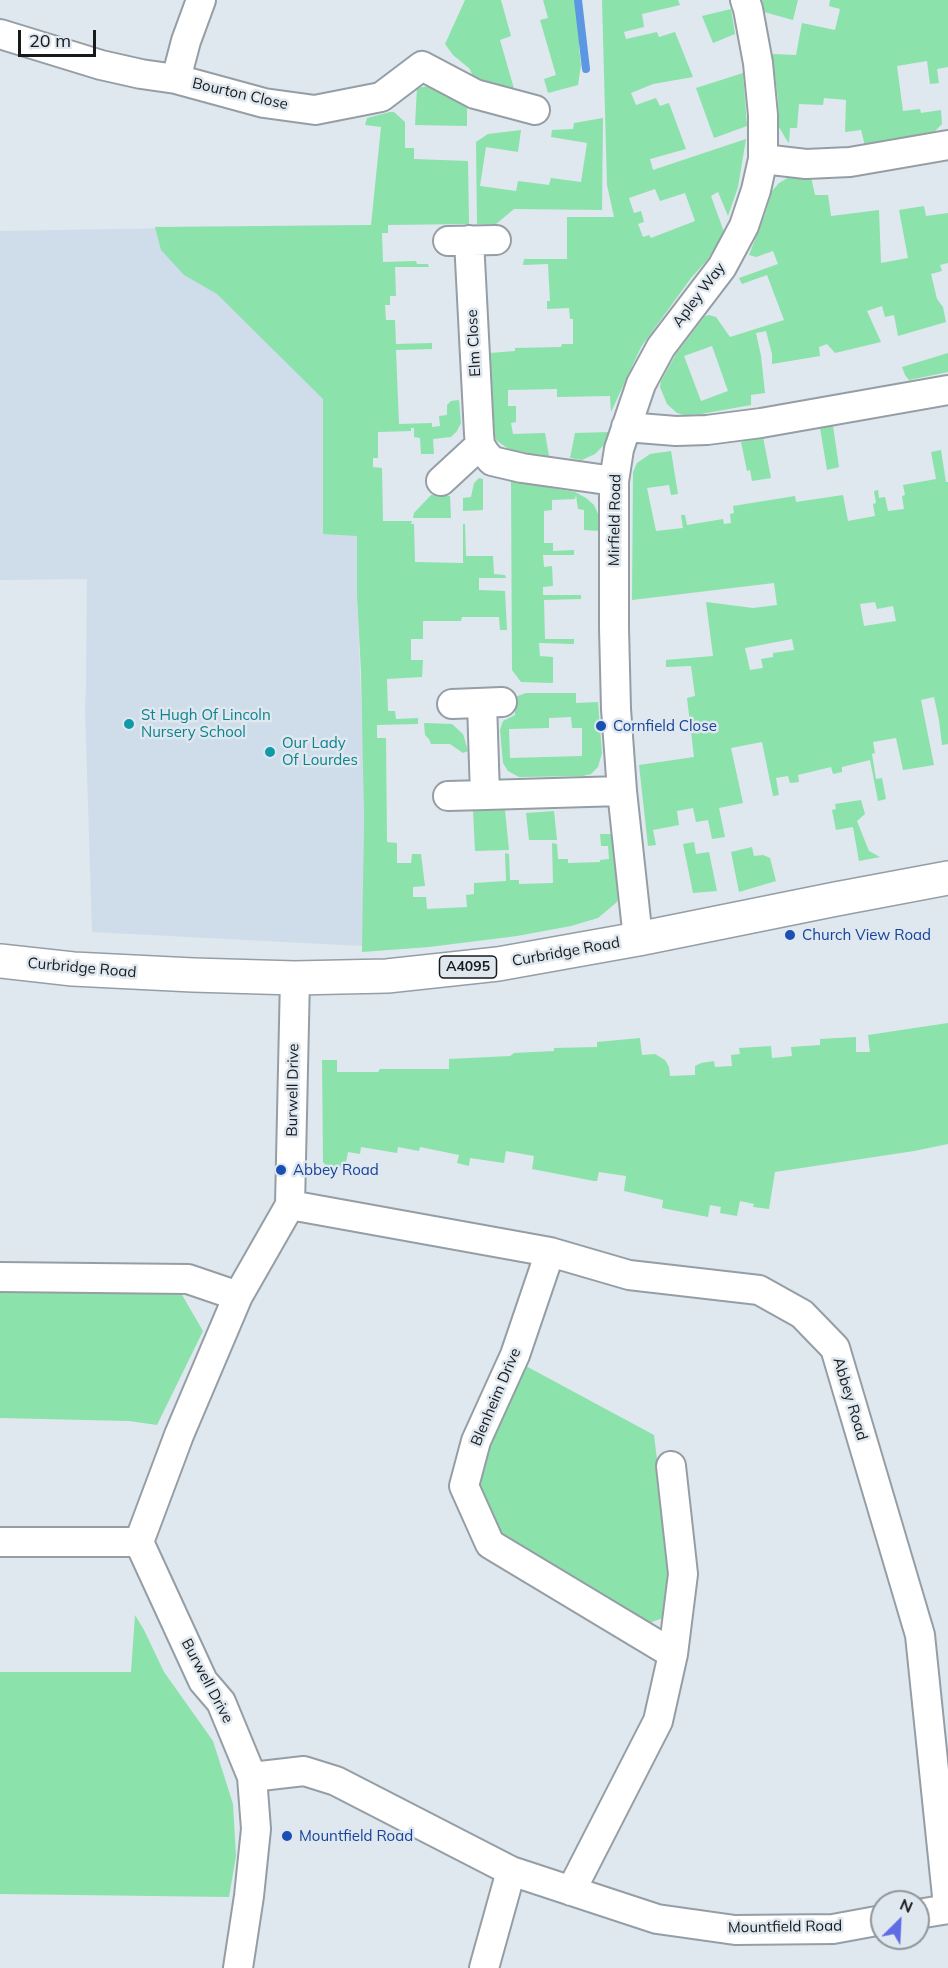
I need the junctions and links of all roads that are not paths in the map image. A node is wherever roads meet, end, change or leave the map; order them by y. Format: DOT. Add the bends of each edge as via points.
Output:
graph roads {
  1 [pos="201,0"];
  2 [pos="745,0"];
  3 [pos="0,34"];
  4 [pos="176,79"];
  5 [pos="535,110"];
  6 [pos="948,145"];
  7 [pos="763,159"];
  8 [pos="471,240"];
  9 [pos="948,390"];
  10 [pos="626,427"];
  11 [pos="480,445"];
  12 [pos="441,481"];
  13 [pos="614,481"];
  14 [pos="452,704"];
  15 [pos="622,791"];
  16 [pos="485,795"];
  17 [pos="448,796"];
  18 [pos="948,878"];
  19 [pos="638,939"];
  20 [pos="0,961"];
  21 [pos="295,978"];
  22 [pos="290,1204"];
  23 [pos="550,1252"];
  24 [pos="0,1277"];
  25 [pos="238,1296"];
  26 [pos="671,1466"];
  27 [pos="0,1542"];
  28 [pos="139,1542"];
  29 [pos="673,1654"];
  30 [pos="252,1777"];
  31 [pos="511,1871"];
  32 [pos="571,1891"];
  33 [pos="948,1908"];
  34 [pos="930,1912"];
  35 [pos="870,1922"];
  36 [pos="238,1968"];
  37 [pos="484,1968"];
  1 -- 4 [label="street, Bourton Close"];
  2 -- 7 [label="street, Apley Way" via="759,74"];
  3 -- 4 [label="street, Bourton Close" via="101,65"];
  4 -- 5 [label="street, Bourton Close" via="264,103 315,110 381,98 422,66 475,94"];
  6 -- 7 [label="street" via="850,162 806,164"];
  7 -- 10 [label="street, Apley Way" via="738,239 722,267 661,347 641,384"];
  8 -- 11 [label="street, Elm Close"];
  9 -- 10 [label="street" via="707,430"];
  10 -- 13 [label="street, Mirfield Road"];
  11 -- 12 [label="street"];
  11 -- 13 [label="street" via="492,461"];
  13 -- 15 [label="street, Mirfield Road" via="616,709"];
  14 -- 16 [label="street" via="492,702"];
  15 -- 16 [label="street"];
  15 -- 19 [label="street, Mirfield Road"];
  16 -- 17 [label="street"];
  18 -- 19 [label="main road, Curbridge Road / A4095"];
  19 -- 21 [label="main road, Curbridge Road / A4095" via="498,964 387,976"];
  20 -- 21 [label="main road, Curbridge Road / A4095" via="73,969"];
  21 -- 22 [label="street, Burwell Drive"];
  22 -- 23 [label="street, Abbey Road"];
  22 -- 25 [label="street, Burwell Drive"];
  23 -- 29 [label="street, Blenheim Drive" via="515,1355 476,1441 464,1486 490,1544"];
  23 -- 33 [label="street, Abbey Road" via="629,1275 759,1290 802,1314 835,1348 920,1635"];
  24 -- 25 [label="street" via="188,1279"];
  25 -- 28 [label="street, Burwell Drive"];
  26 -- 29 [label="street" via="683,1575"];
  27 -- 28 [label="street"];
  28 -- 30 [label="street, Burwell Drive" via="203,1681 221,1702"];
  29 -- 32 [label="street" via="658,1721"];
  30 -- 31 [label="street, Mountfield Road" via="304,1771 336,1781"];
  30 -- 36 [label="street, Burwell Drive" via="256,1829"];
  31 -- 32 [label="street, Mountfield Road"];
  31 -- 37 [label="street"];
  32 -- 35 [label="street, Mountfield Road" via="657,1919 735,1930 833,1929"];
  33 -- 34 [label="street"];
}
